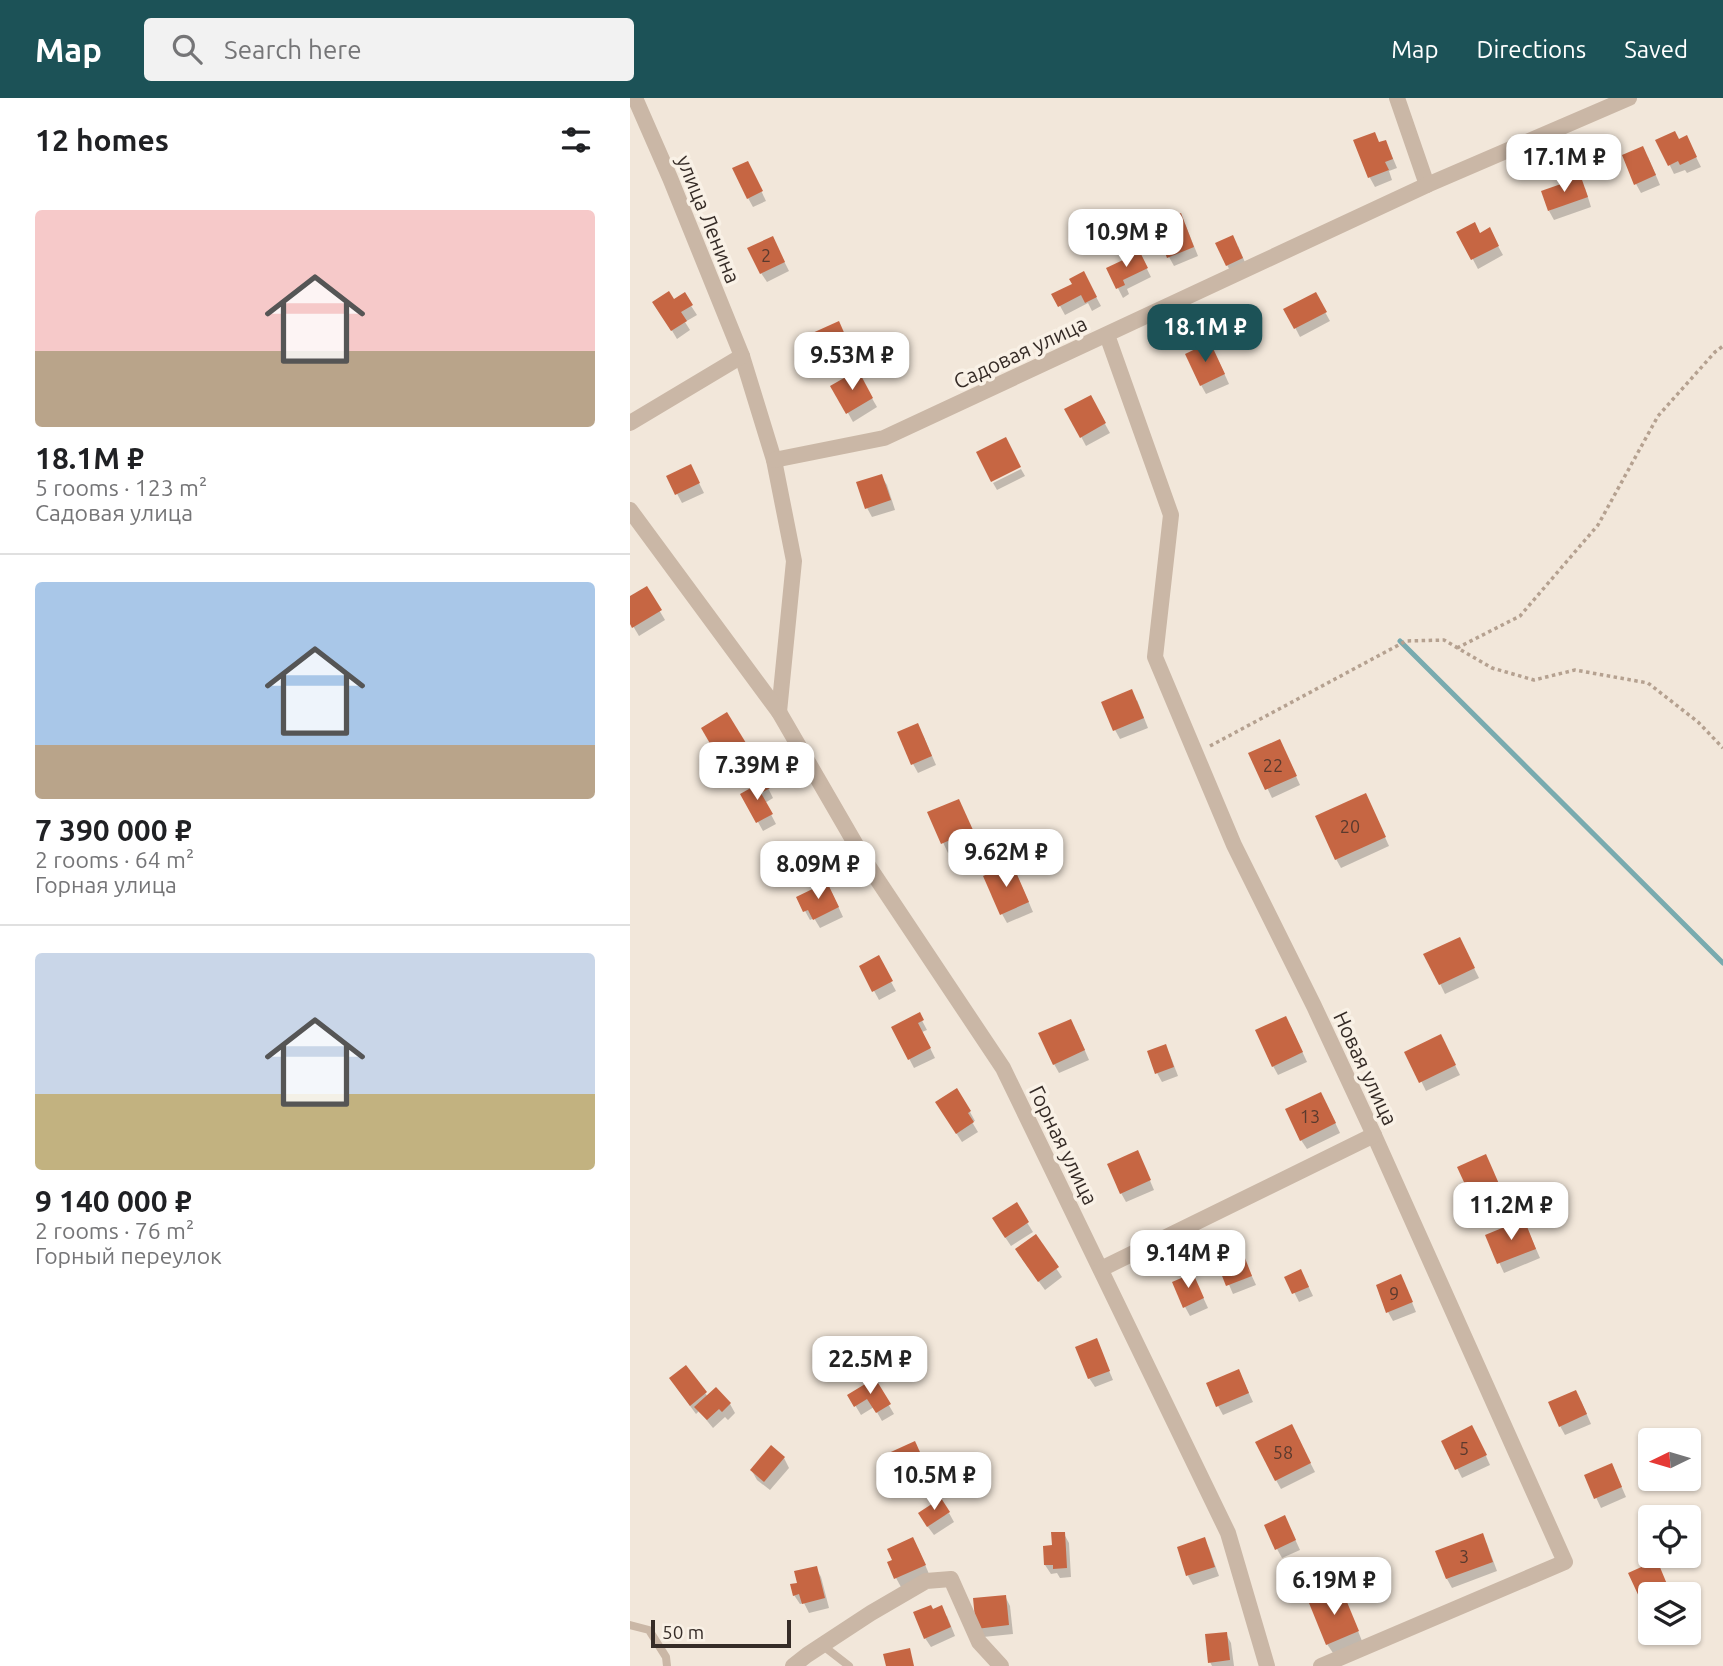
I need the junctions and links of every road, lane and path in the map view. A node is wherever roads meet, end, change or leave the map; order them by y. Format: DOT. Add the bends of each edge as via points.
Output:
graph roads {
  1 [pos="1397,98"];
  2 [pos="1629,98"];
  3 [pos="634,99"];
  4 [pos="1427,185"];
  5 [pos="1107,335"];
  6 [pos="1723,346"];
  7 [pos="742,356"];
  8 [pos="630,423"];
  9 [pos="774,460"];
  10 [pos="630,510"];
  11 [pos="1457,648"];
  12 [pos="779,712"];
  13 [pos="1723,748"];
  14 [pos="1195,754"];
  15 [pos="1374,1135"];
  16 [pos="1101,1269"];
  17 [pos="630,1625"];
  18 [pos="822,1645"];
  19 [pos="667,1666"];
  20 [pos="793,1666"];
  21 [pos="849,1666"];
  22 [pos="1002,1666"];
  23 [pos="1267,1666"];
  24 [pos="1321,1666"];
  1 -- 4 [label="street"];
  2 -- 4 [label="street, Садовая улица"];
  3 -- 7 [label="street, улица Ленина"];
  4 -- 5 [label="street, Садовая улица"];
  5 -- 9 [label="street, Садовая улица" via="884,438"];
  5 -- 14 [label="street, Новая улица" via="1171,515 1155,657"];
  6 -- 11 [label="path" via="1658,416 1598,525 1520,616"];
  7 -- 8 [label="street"];
  7 -- 9 [label="street, улица Ленина"];
  9 -- 12 [label="street, улица Ленина" via="794,561"];
  10 -- 12 [label="street, Горная улица"];
  11 -- 13 [label="path" via="1492,668 1534,680 1575,670 1648,683"];
  11 -- 14 [label="path" via="1444,640 1406,641"];
  12 -- 16 [label="street, Горная улица" via="867,864 1003,1068"];
  14 -- 15 [label="street, Новая улица"];
  15 -- 16 [label="street"];
  15 -- 24 [label="street, Новая улица" via="1565,1562"];
  16 -- 23 [label="street, Горная улица" via="1228,1532"];
  17 -- 19 [label="lane" via="649,1630"];
  18 -- 20 [label="street"];
  18 -- 21 [label="lane"];
  18 -- 22 [label="street" via="926,1581 951,1580 979,1642"];
}
